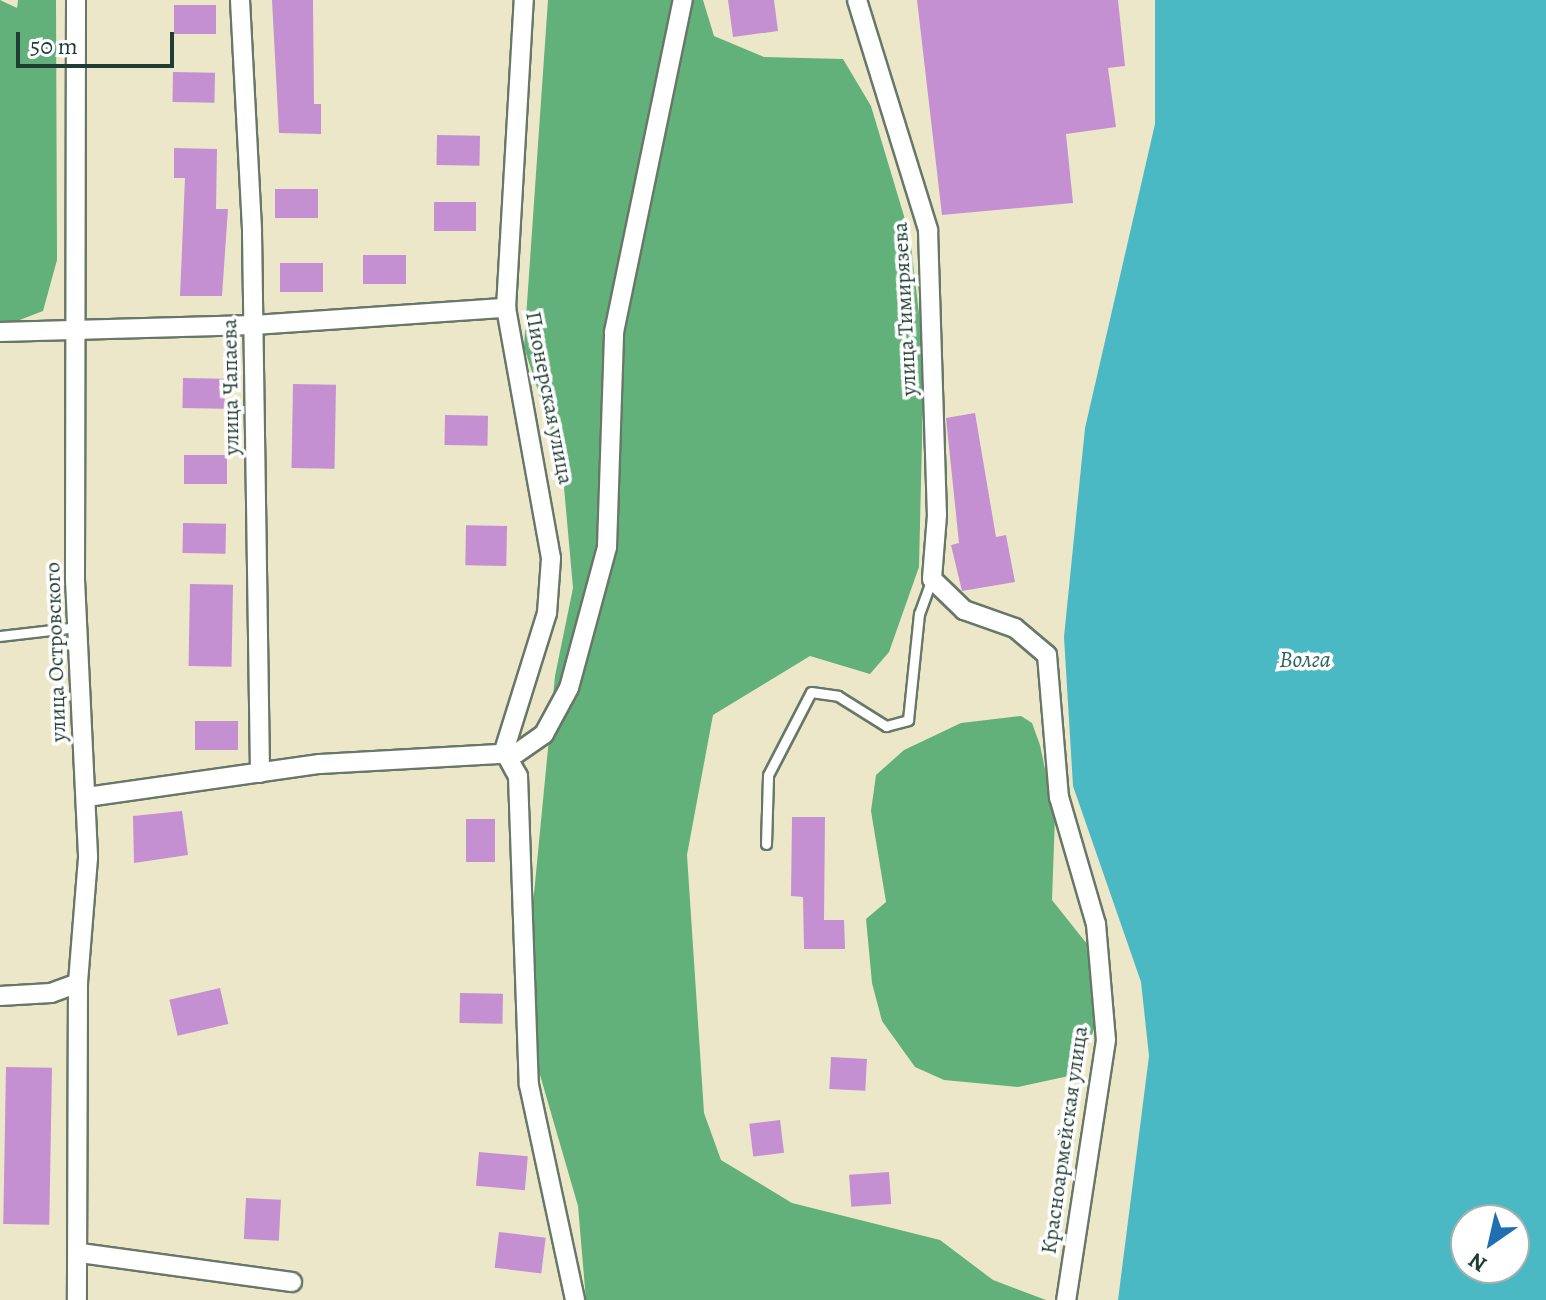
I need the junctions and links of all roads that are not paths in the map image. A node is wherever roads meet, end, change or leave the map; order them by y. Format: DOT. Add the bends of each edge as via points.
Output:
graph roads {
  1 [pos="76,0"];
  2 [pos="240,0"];
  3 [pos="524,0"];
  4 [pos="683,0"];
  5 [pos="857,0"];
  6 [pos="506,308"];
  7 [pos="254,325"];
  8 [pos="80,331"];
  9 [pos="0,332"];
  10 [pos="932,579"];
  11 [pos="78,627"];
  12 [pos="0,636"];
  13 [pos="504,751"];
  14 [pos="260,773"];
  15 [pos="87,797"];
  16 [pos="766,844"];
  17 [pos="78,983"];
  18 [pos="0,996"];
  19 [pos="80,1253"];
  20 [pos="292,1282"];
  21 [pos="77,1300"];
  22 [pos="575,1300"];
  23 [pos="1066,1300"];
  1 -- 8 [label="street, улица Островского"];
  2 -- 7 [label="street, улица Чапаева"];
  3 -- 6 [label="street, Пионерская улица"];
  4 -- 13 [label="street" via="614,332 610,515 600,576 557,714 529,748"];
  5 -- 10 [label="street, улица Тимирязева" via="928,230 937,515"];
  6 -- 7 [label="street"];
  6 -- 13 [label="street, Пионерская улица" via="551,558 547,613"];
  7 -- 8 [label="street"];
  7 -- 14 [label="street, улица Чапаева"];
  8 -- 9 [label="street"];
  8 -- 11 [label="street, улица Островского"];
  10 -- 16 [label="lane" via="919,614 908,720 886,726 838,696 811,692 768,775"];
  10 -- 23 [label="street, Красноармейская улица" via="964,610 1027,635 1049,665 1059,797 1096,924 1106,1007"];
  11 -- 12 [label="lane"];
  11 -- 15 [label="street, улица Островского"];
  13 -- 14 [label="street"];
  13 -- 22 [label="street" via="518,776 528,1073"];
  14 -- 15 [label="street"];
  15 -- 17 [label="street, улица Островского" via="86,946"];
  17 -- 18 [label="street" via="51,993"];
  17 -- 19 [label="street, улица Островского"];
  19 -- 20 [label="street"];
  19 -- 21 [label="street, улица Островского"];
}
